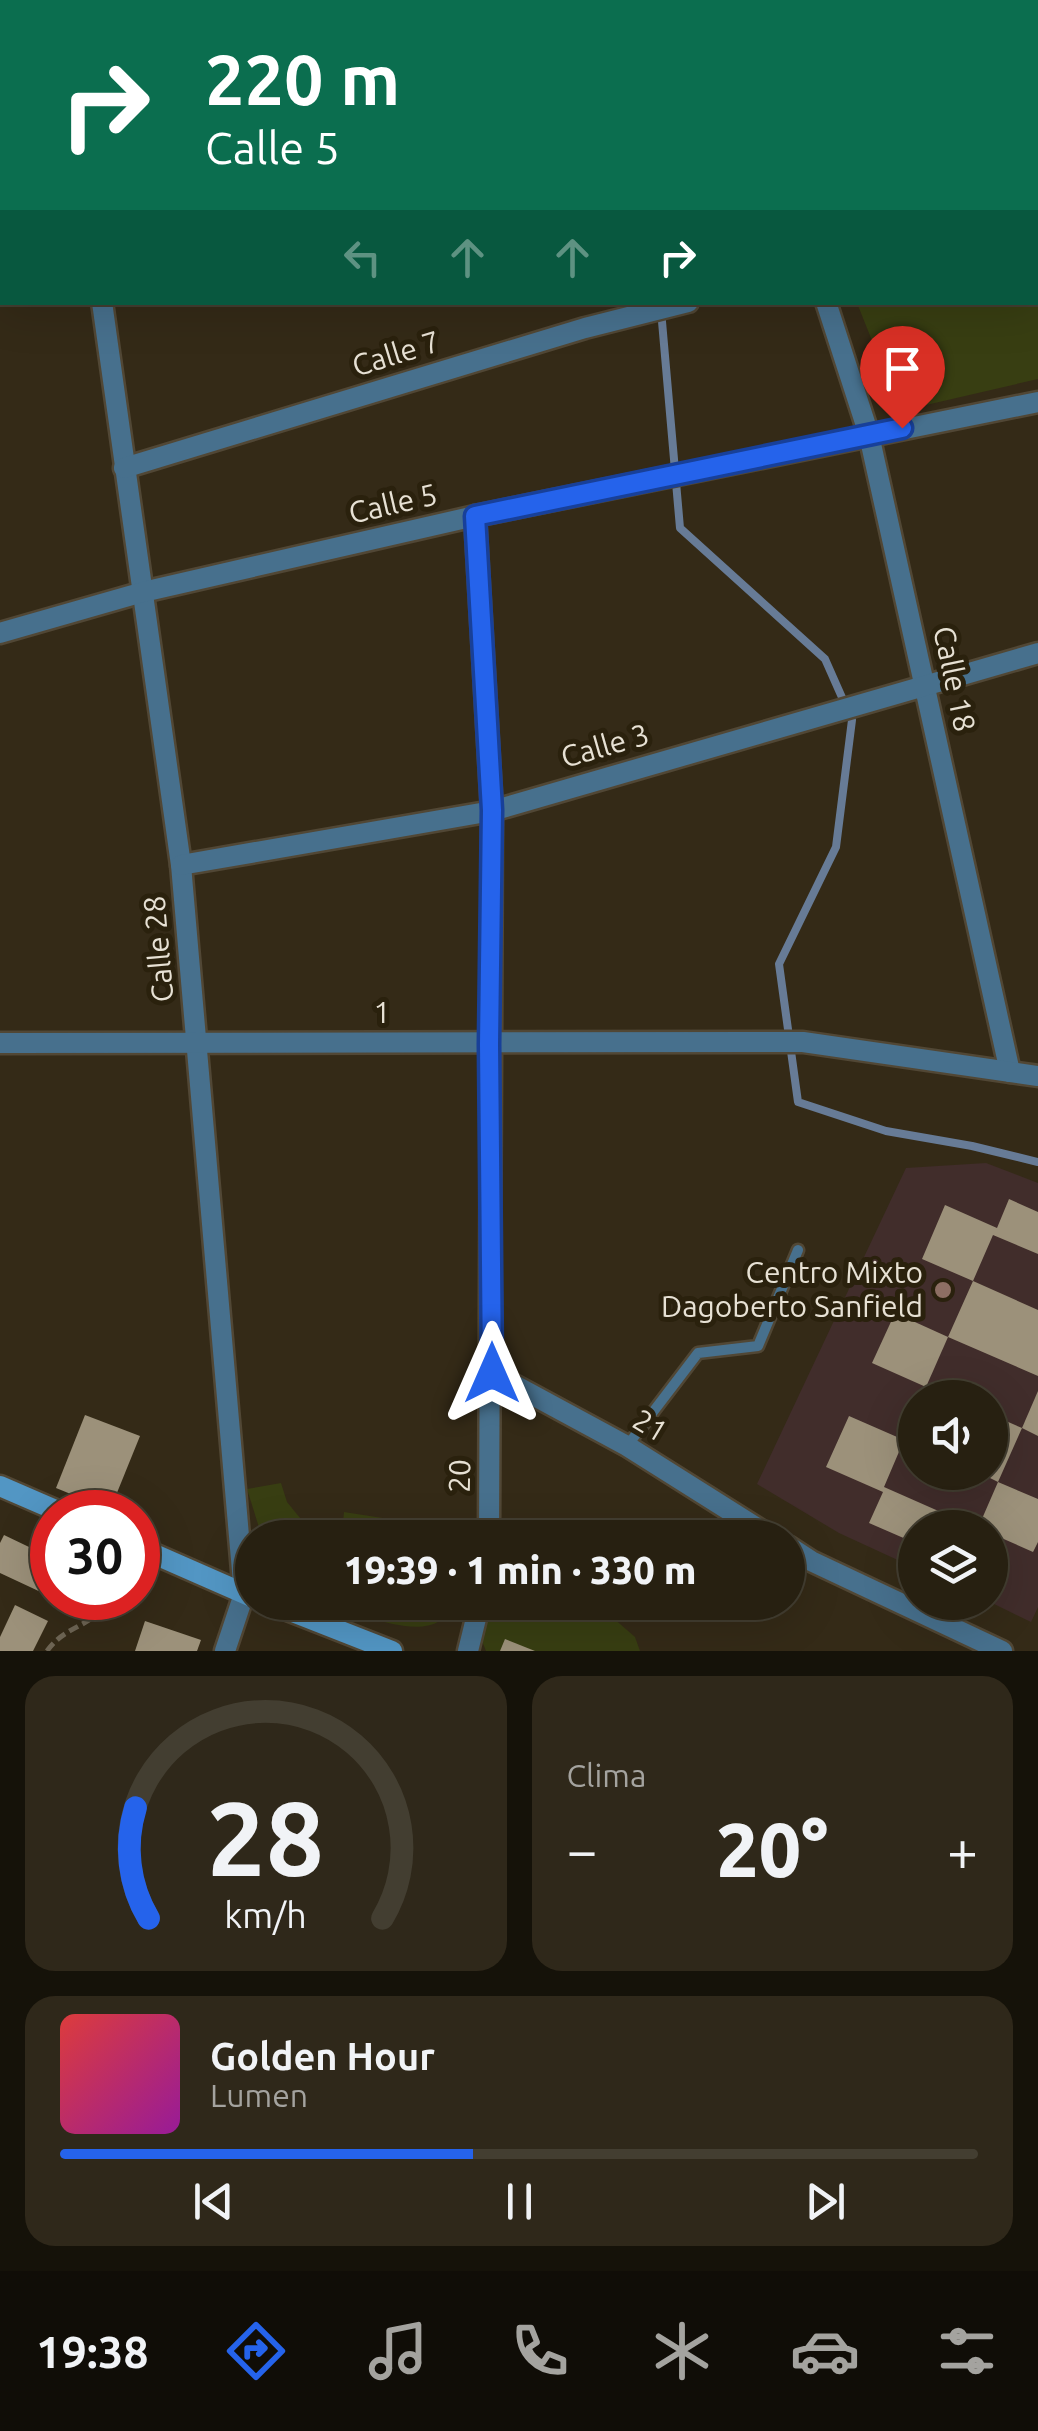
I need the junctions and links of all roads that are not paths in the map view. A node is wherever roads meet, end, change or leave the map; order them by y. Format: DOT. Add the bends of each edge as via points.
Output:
graph roads {
  1 [pos="102,305"];
  2 [pos="679,305"];
  3 [pos="827,305"];
  4 [pos="1038,402"];
  5 [pos="869,435"];
  6 [pos="124,468"];
  7 [pos="475,516"];
  8 [pos="143,592"];
  9 [pos="0,633"];
  10 [pos="1038,653"];
  11 [pos="924,684"];
  12 [pos="492,810"];
  13 [pos="182,866"];
  14 [pos="197,1042"];
  15 [pos="0,1043"];
  16 [pos="489,1044"];
  17 [pos="1010,1072"];
  18 [pos="1038,1076"];
  19 [pos="798,1250"];
  20 [pos="492,1373"];
  21 [pos="627,1446"];
  22 [pos="1,1488"];
  23 [pos="30,1500"];
  24 [pos="241,1520"];
  25 [pos="489,1520"];
  26 [pos="745,1520"];
  27 [pos="160,1557"];
  28 [pos="805,1557"];
  29 [pos="235,1589"];
  30 [pos="238,1620"];
  31 [pos="313,1620"];
  32 [pos="476,1620"];
  33 [pos="225,1651"];
  34 [pos="392,1651"];
  35 [pos="468,1651"];
  36 [pos="1002,1651"];
  1 -- 6 [label="street, Calle 28"];
  2 -- 6 [label="street, Calle 7"];
  3 -- 5 [label="street, Calle 18"];
  4 -- 5 [label="street, Calle 5"];
  5 -- 7 [label="street, Calle 5"];
  5 -- 11 [label="street, Calle 18"];
  6 -- 8 [label="street, Calle 28"];
  7 -- 8 [label="street, Calle 5"];
  7 -- 12 [label="street, 20"];
  8 -- 9 [label="street, Calle 5"];
  8 -- 13 [label="street, Calle 28"];
  10 -- 11 [label="street, Calle 3"];
  11 -- 12 [label="street, Calle 3"];
  11 -- 17 [label="street, Calle 18"];
  12 -- 13 [label="street, Calle 3"];
  12 -- 16 [label="street, 20"];
  13 -- 14 [label="street, Calle 28"];
  14 -- 15 [label="street, 1"];
  14 -- 16 [label="street, 1"];
  14 -- 24 [label="street, Calle 28"];
  16 -- 17 [label="street, 1" via="803,1042"];
  16 -- 20 [label="street, 20"];
  17 -- 18 [label="street"];
  19 -- 21 [label="lane" via="758,1346 698,1353"];
  20 -- 21 [label="street, 21"];
  20 -- 25 [label="street, 20"];
  21 -- 26 [label="street, 21"];
  22 -- 23 [label="street"];
  27 -- 29 [label="street"];
  28 -- 36 [label="street"];
  30 -- 33 [label="street"];
  31 -- 34 [label="street"];
  32 -- 35 [label="street"];
}
